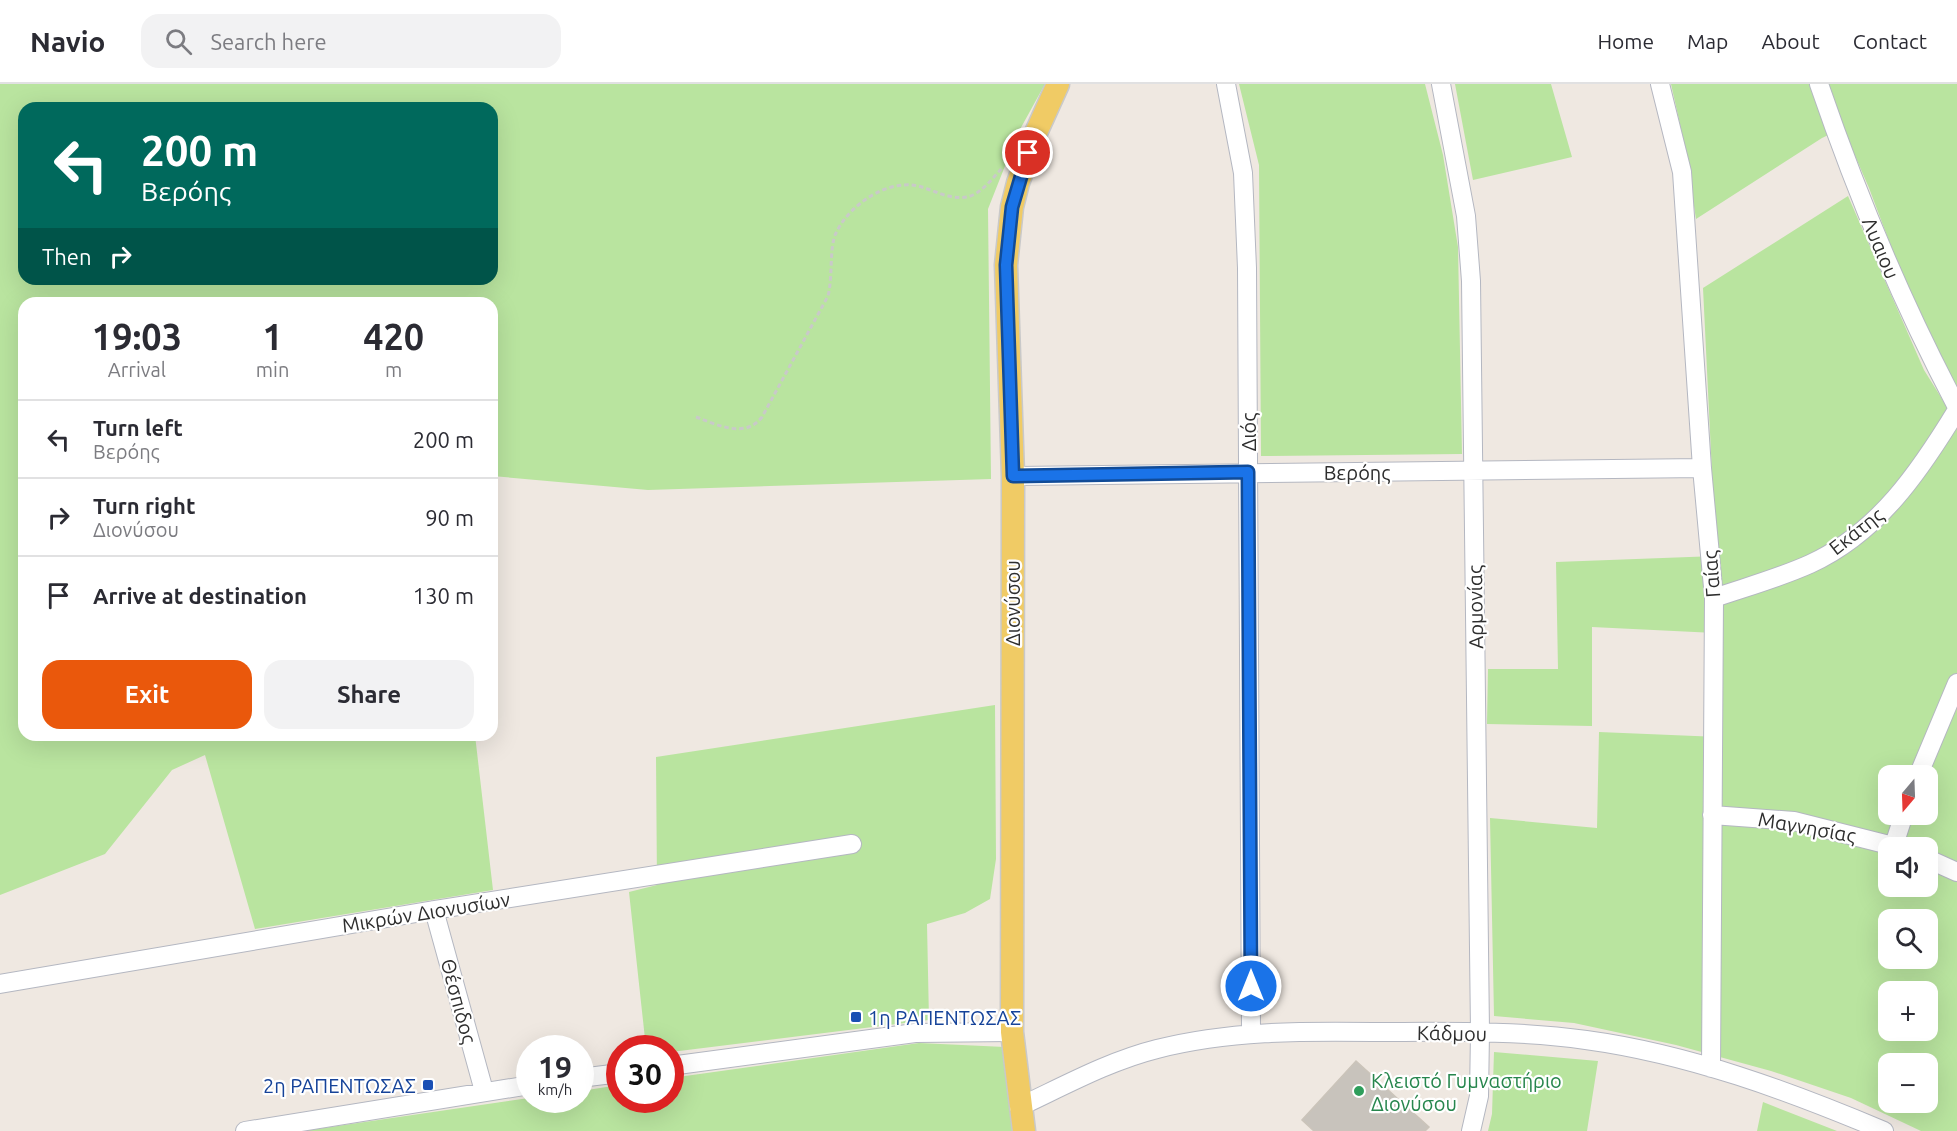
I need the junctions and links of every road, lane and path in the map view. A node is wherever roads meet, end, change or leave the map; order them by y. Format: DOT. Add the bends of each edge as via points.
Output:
graph roads {
  1 [pos="1058,84"];
  2 [pos="1226,84"];
  3 [pos="1442,84"];
  4 [pos="1660,84"];
  5 [pos="1819,84"];
  6 [pos="1006,164"];
  7 [pos="1957,408"];
  8 [pos="696,417"];
  9 [pos="1702,468"];
  10 [pos="1474,471"];
  11 [pos="1248,472"];
  12 [pos="1013,476"];
  13 [pos="1714,598"];
  14 [pos="1957,683"];
  15 [pos="1923,765"];
  16 [pos="1712,815"];
  17 [pos="1878,841"];
  18 [pos="852,844"];
  19 [pos="1938,863"];
  20 [pos="1957,872"];
  21 [pos="434,910"];
  22 [pos="0,984"];
  23 [pos="1012,1032"];
  24 [pos="1480,1032"];
  25 [pos="1251,1033"];
  26 [pos="684,1064"];
  27 [pos="1711,1068"];
  28 [pos="516,1087"];
  29 [pos="484,1091"];
  30 [pos="1019,1107"];
  31 [pos="245,1131"];
  32 [pos="1024,1131"];
  33 [pos="1471,1131"];
  34 [pos="1884,1131"];
  1 -- 12 [label="main road, Διονύσου" via="1018,183 1008,235"];
  2 -- 11 [label="street, Διός" via="1243,173"];
  3 -- 10 [label="street, Αρμονίας" via="1464,206 1471,281"];
  4 -- 9 [label="street, Γαίας" via="1682,172"];
  5 -- 7 [label="street, Λυαιου" via="1858,195 1920,338"];
  6 -- 8 [label="path" via="983,188 969,196 952,197 917,186 896,185 863,202 843,220 835,234 828,296 762,417 755,426 742,429"];
  7 -- 13 [label="street, Εκάτης" via="1924,464 1893,502 1858,535 1812,563"];
  9 -- 10 [label="street, Βερόης"];
  9 -- 13 [label="street, Γαίας"];
  10 -- 11 [label="street, Βερόης"];
  10 -- 24 [label="street, Αρμονίας"];
  11 -- 12 [label="street, Βερόης"];
  11 -- 25 [label="street, Διός"];
  12 -- 23 [label="main road, Διονύσου"];
  13 -- 16 [label="street, Γαίας"];
  14 -- 15 [label="street"];
  16 -- 17 [label="street, Μαγνησίας" via="1794,821"];
  16 -- 27 [label="street, Γαίας"];
  18 -- 21 [label="street, Μικρών Διονυσίων"];
  19 -- 20 [label="street"];
  21 -- 22 [label="street, Μικρών Διονυσίων"];
  21 -- 29 [label="street, Θέσπιδος"];
  23 -- 26 [label="street" via="915,1033"];
  23 -- 30 [label="main road, Διονύσου"];
  24 -- 25 [label="street, Κάδμου"];
  24 -- 27 [label="street, Κάδμου" via="1585,1040"];
  24 -- 33 [label="street, Αρμονίας" via="1479,1096"];
  25 -- 30 [label="street, Κάδμου" via="1154,1049"];
  27 -- 34 [label="street, Κάδμου" via="1814,1101"];
  28 -- 29 [label="street"];
  29 -- 31 [label="street"];
  30 -- 32 [label="main road, Διονύσου"];
}
